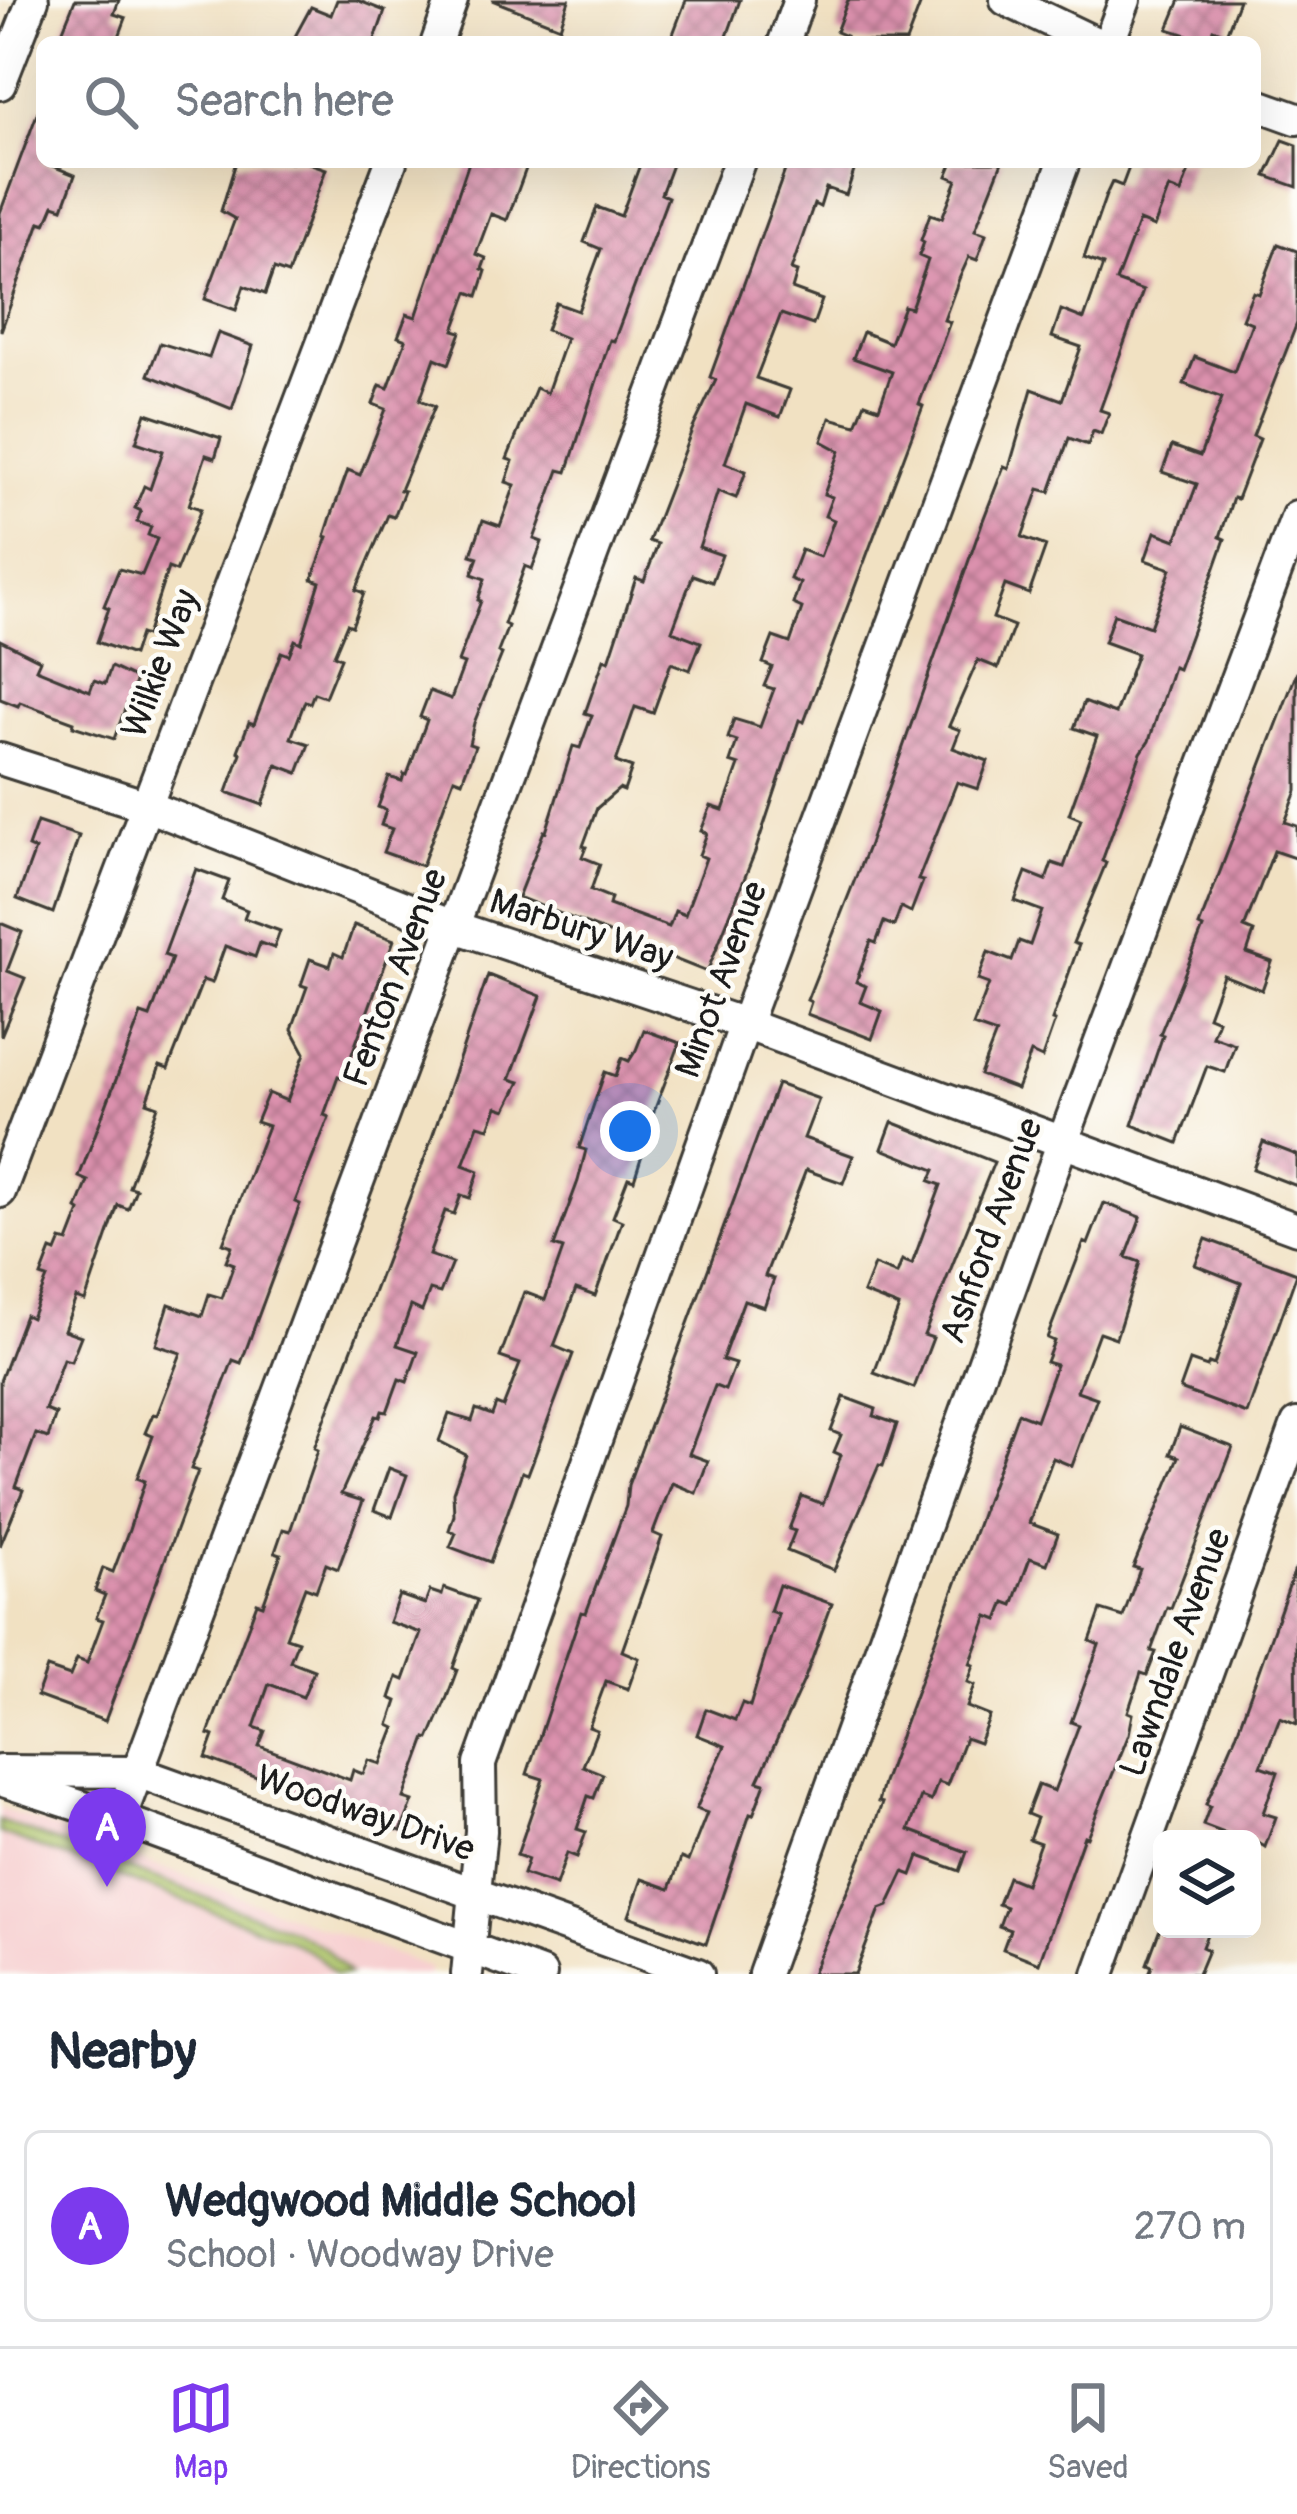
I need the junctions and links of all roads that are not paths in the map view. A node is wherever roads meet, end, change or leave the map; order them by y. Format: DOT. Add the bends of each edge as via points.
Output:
graph roads {
  1 [pos="33,0"];
  2 [pos="452,0"];
  3 [pos="799,0"];
  4 [pos="1006,0"];
  5 [pos="1125,0"];
  6 [pos="439,36"];
  7 [pos="786,36"];
  8 [pos="1081,36"];
  9 [pos="1111,36"];
  10 [pos="0,84"];
  11 [pos="1261,106"];
  12 [pos="1297,119"];
  13 [pos="390,168"];
  14 [pos="737,168"];
  15 [pos="1062,168"];
  16 [pos="1297,515"];
  17 [pos="0,759"];
  18 [pos="147,806"];
  19 [pos="454,927"];
  20 [pos="745,1024"];
  21 [pos="1063,1141"];
  22 [pos="0,1192"];
  23 [pos="1297,1229"];
  24 [pos="1297,1424"];
  25 [pos="137,1772"];
  26 [pos="0,1775"];
  27 [pos="120,1819"];
  28 [pos="475,1892"];
  29 [pos="468,1961"];
  30 [pos="541,1974"];
  31 [pos="698,1974"];
  32 [pos="764,1974"];
  33 [pos="1099,1974"];
  1 -- 10 [label="street"];
  2 -- 6 [label="street"];
  3 -- 7 [label="street"];
  4 -- 8 [label="street"];
  5 -- 9 [label="street"];
  11 -- 12 [label="street"];
  13 -- 18 [label="street, Wilkie Way"];
  14 -- 19 [label="street, Fenton Avenue"];
  15 -- 20 [label="street, Minot Avenue"];
  16 -- 21 [label="street, Ashford Avenue"];
  17 -- 18 [label="street, Marbury Way"];
  18 -- 19 [label="street, Marbury Way"];
  18 -- 22 [label="street, Wilkie Way"];
  19 -- 20 [label="street, Marbury Way"];
  19 -- 25 [label="street, Fenton Avenue"];
  20 -- 21 [label="street, Marbury Way"];
  20 -- 28 [label="street, Minot Avenue" via="480,1764"];
  21 -- 23 [label="street, Marbury Way"];
  21 -- 32 [label="street, Ashford Avenue"];
  24 -- 33 [label="street, Lawndale Avenue"];
  25 -- 26 [label="street, Woodway Drive"];
  25 -- 27 [label="street, Fenton Avenue"];
  25 -- 28 [label="street, Woodway Drive"];
  26 -- 27 [label="street, Woodway Drive"];
  27 -- 29 [label="street, Woodway Drive"];
  28 -- 29 [label="street, Minot Avenue"];
  28 -- 31 [label="street, Woodway Drive"];
  29 -- 30 [label="street, Woodway Drive"];
}
